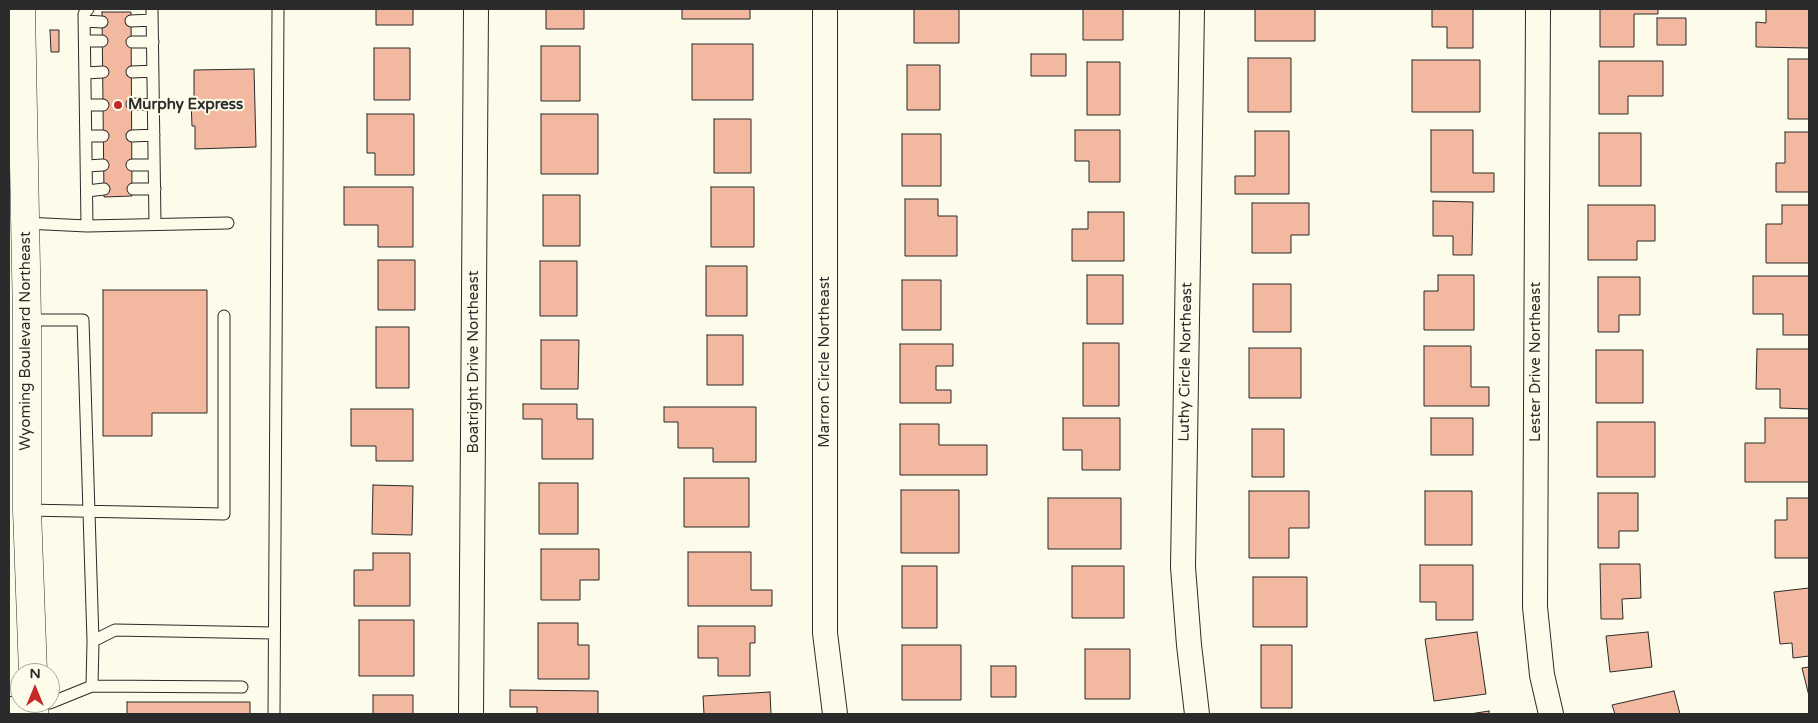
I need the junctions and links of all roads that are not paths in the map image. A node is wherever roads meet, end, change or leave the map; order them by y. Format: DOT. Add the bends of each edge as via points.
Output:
graph roads {
  1 [pos="20,9"];
  2 [pos="88,9"];
  3 [pos="278,9"];
  4 [pos="476,9"];
  5 [pos="825,9"];
  6 [pos="1192,9"];
  7 [pos="1538,9"];
  8 [pos="152,14"];
  9 [pos="84,21"];
  10 [pos="131,21"];
  11 [pos="102,22"];
  12 [pos="85,41"];
  13 [pos="102,41"];
  14 [pos="132,42"];
  15 [pos="153,42"];
  16 [pos="153,71"];
  17 [pos="103,72"];
  18 [pos="132,72"];
  19 [pos="85,73"];
  20 [pos="132,104"];
  21 [pos="86,105"];
  22 [pos="103,105"];
  23 [pos="154,105"];
  24 [pos="154,135"];
  25 [pos="86,136"];
  26 [pos="103,136"];
  27 [pos="132,136"];
  28 [pos="103,165"];
  29 [pos="132,165"];
  30 [pos="154,165"];
  31 [pos="87,166"];
  32 [pos="104,189"];
  33 [pos="133,189"];
  34 [pos="155,189"];
  35 [pos="87,190"];
  36 [pos="25,223"];
  37 [pos="228,223"];
  38 [pos="155,224"];
  39 [pos="87,226"];
  40 [pos="224,316"];
  41 [pos="27,320"];
  42 [pos="26,510"];
  43 [pos="89,510"];
  44 [pos="274,633"];
  45 [pos="94,641"];
  46 [pos="33,663"];
  47 [pos="92,686"];
  48 [pos="242,687"];
  49 [pos="60,698"];
  50 [pos="274,714"];
  51 [pos="471,714"];
  52 [pos="835,714"];
  53 [pos="1197,714"];
  54 [pos="1551,714"];
  1 -- 36 [label="main road, Wyoming Boulevard Northeast"];
  2 -- 9 [label="lane"];
  3 -- 44 [label="lane"];
  4 -- 51 [label="street, Boatright Drive Northeast"];
  5 -- 52 [label="street, Marron Circle Northeast" via="825,633"];
  6 -- 53 [label="street, Luthy Circle Northeast" via="1183,567"];
  7 -- 54 [label="street, Lester Drive Northeast" via="1535,607 1542,676"];
  8 -- 10 [label="lane"];
  8 -- 15 [label="lane"];
  9 -- 11 [label="lane"];
  9 -- 12 [label="lane"];
  12 -- 13 [label="lane"];
  12 -- 19 [label="lane"];
  14 -- 15 [label="lane"];
  15 -- 16 [label="lane"];
  16 -- 18 [label="lane"];
  16 -- 23 [label="lane"];
  17 -- 19 [label="lane"];
  19 -- 21 [label="lane"];
  20 -- 23 [label="lane"];
  21 -- 22 [label="lane"];
  21 -- 25 [label="lane"];
  23 -- 24 [label="lane"];
  24 -- 27 [label="lane"];
  24 -- 30 [label="lane"];
  25 -- 26 [label="lane"];
  25 -- 31 [label="lane"];
  28 -- 31 [label="lane"];
  29 -- 30 [label="lane"];
  30 -- 34 [label="lane"];
  31 -- 35 [label="lane"];
  32 -- 35 [label="lane"];
  33 -- 34 [label="lane"];
  34 -- 38 [label="lane"];
  35 -- 39 [label="lane"];
  36 -- 39 [label="lane"];
  36 -- 41 [label="main road, Wyoming Boulevard Northeast"];
  37 -- 38 [label="lane"];
  38 -- 39 [label="lane"];
  40 -- 43 [label="lane" via="224,514"];
  41 -- 42 [label="main road, Wyoming Boulevard Northeast"];
  41 -- 43 [label="lane" via="83,320"];
  42 -- 43 [label="lane"];
  42 -- 46 [label="main road, Wyoming Boulevard Northeast"];
  43 -- 45 [label="lane"];
  44 -- 45 [label="lane" via="115,630"];
  44 -- 50 [label="lane"];
  45 -- 47 [label="lane"];
  47 -- 48 [label="lane"];
  47 -- 49 [label="lane"];
}
